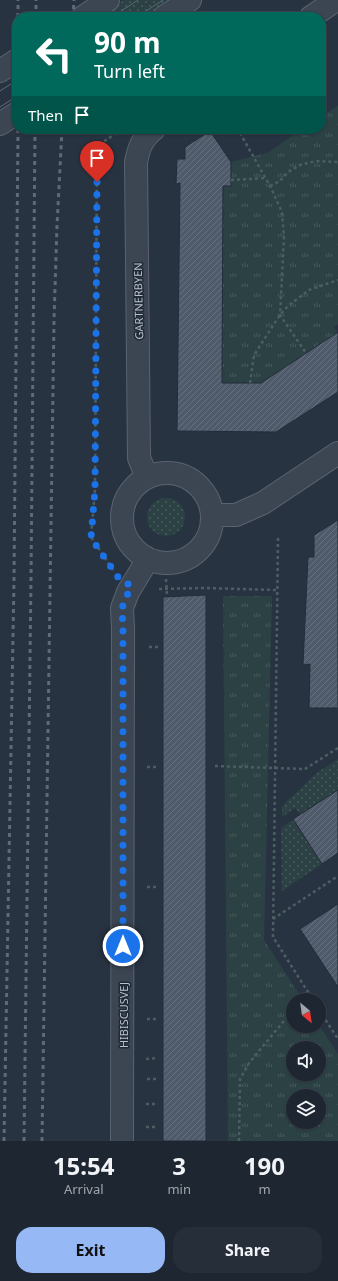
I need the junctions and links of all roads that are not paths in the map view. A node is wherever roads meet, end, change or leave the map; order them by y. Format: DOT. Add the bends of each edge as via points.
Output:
graph roads {
  1 [pos="108,0"];
  2 [pos="190,0"];
  3 [pos="336,0"];
  4 [pos="90,12"];
  5 [pos="172,12"];
  6 [pos="318,12"];
  7 [pos="12,63"];
  8 [pos="0,71"];
  9 [pos="12,116"];
  10 [pos="0,124"];
  11 [pos="148,134"];
  12 [pos="338,453"];
  13 [pos="147,477"];
  14 [pos="212,515"];
  15 [pos="148,559"];
  16 [pos="122,1141"];
  1 -- 4 [label="street"];
  2 -- 5 [label="street"];
  3 -- 6 [label="street"];
  7 -- 8 [label="street"];
  9 -- 10 [label="street"];
  11 -- 13 [label="street, GARTNERBYEN" via="139,148 136,162 139,458"];
  12 -- 14 [label="street" via="263,503 236,516"];
  13 -- 14 [label="street" via="162,472 178,474 192,480 204,491 211,505"];
  13 -- 15 [label="street" via="134,486 125,500 121,515 123,531 130,545"];
  14 -- 15 [label="street" via="209,536 200,550 187,559 172,564"];
  15 -- 16 [label="street, HIBISCUSVEJ" via="131,586 122,608"];
}
